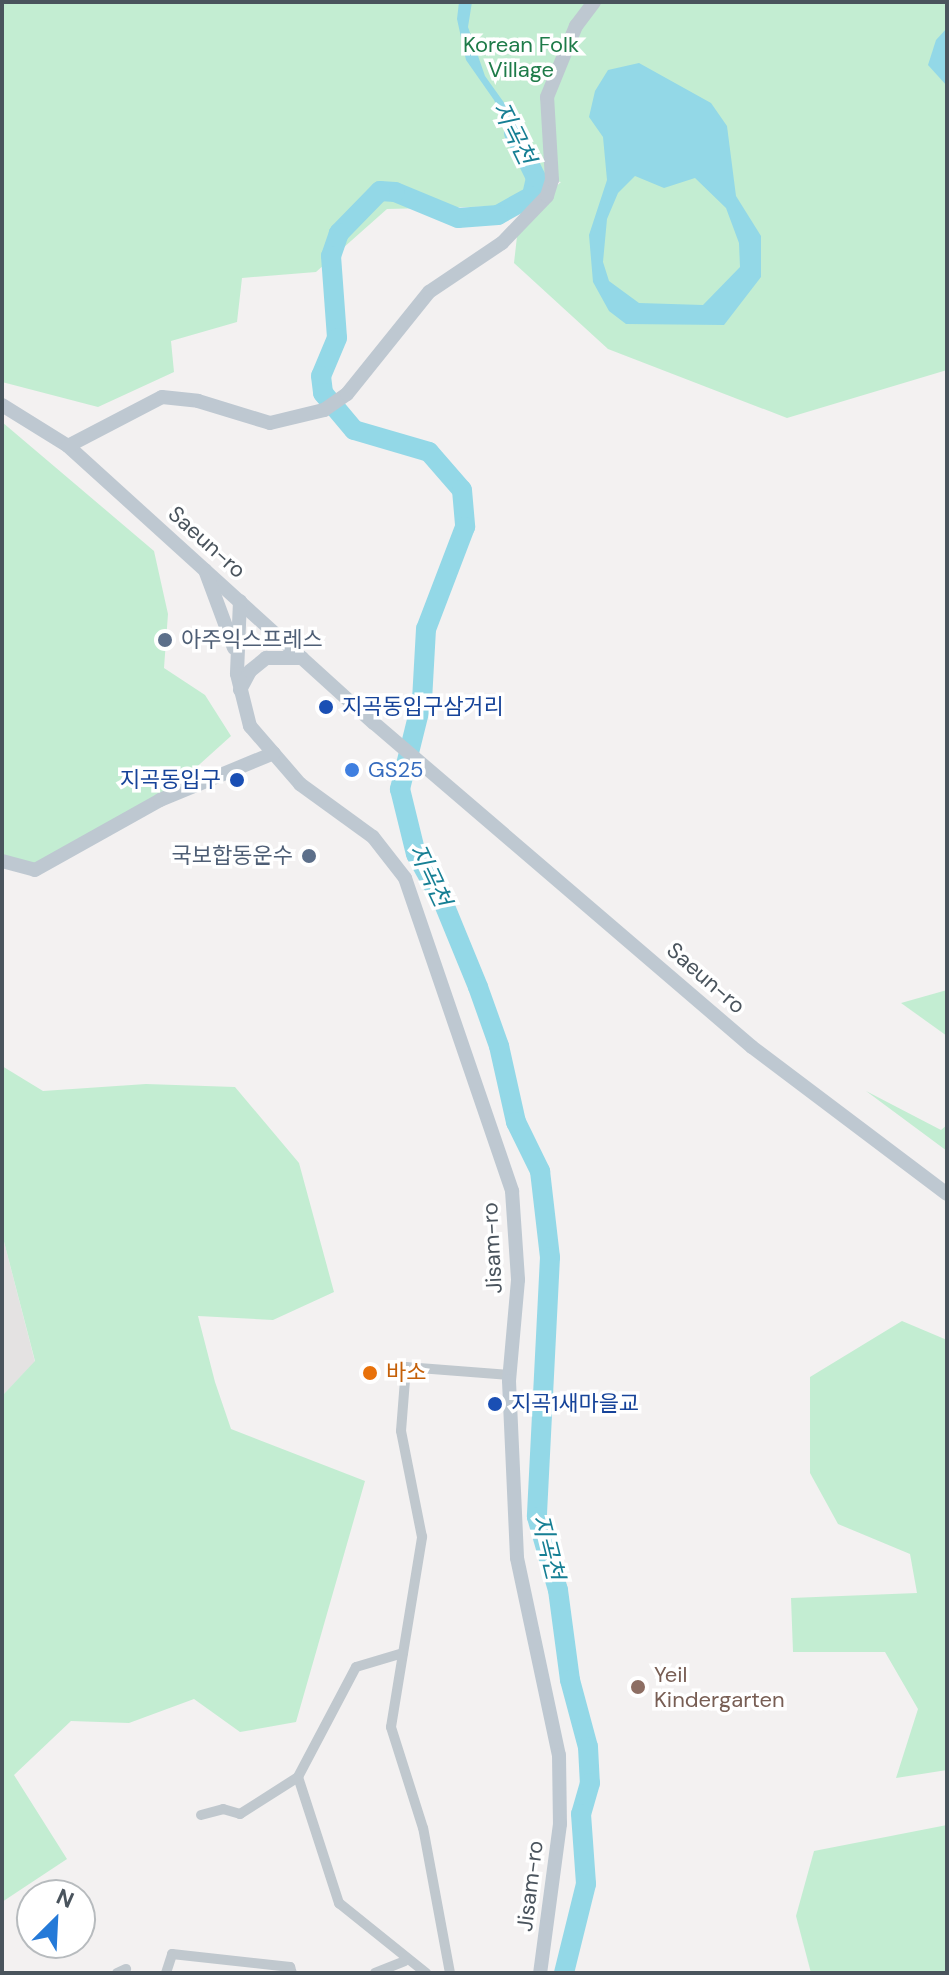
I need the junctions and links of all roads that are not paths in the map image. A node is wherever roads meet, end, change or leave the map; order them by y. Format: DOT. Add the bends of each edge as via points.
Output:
graph roads {
  1 [pos="594,2"];
  2 [pos="2,405"];
  3 [pos="68,446"];
  4 [pos="205,570"];
  5 [pos="240,601"];
  6 [pos="236,651"];
  7 [pos="302,658"];
  8 [pos="239,690"];
  9 [pos="274,753"];
  10 [pos="2,861"];
  11 [pos="947,1194"];
  12 [pos="510,1375"];
  13 [pos="403,1653"];
  14 [pos="298,1777"];
  15 [pos="201,1815"];
  16 [pos="405,1961"];
  17 [pos="166,1973"];
  18 [pos="292,1973"];
  19 [pos="375,1973"];
  20 [pos="426,1973"];
  21 [pos="450,1973"];
  22 [pos="540,1973"];
  1 -- 3 [label="street" via="576,26 547,97 552,180 547,196 502,243 429,292 368,373 324,410 270,423 198,401 162,397"];
  2 -- 3 [label="street, Saeun-ro"];
  3 -- 4 [label="street, Saeun-ro"];
  4 -- 5 [label="street, Saeun-ro"];
  4 -- 6 [label="street"];
  5 -- 6 [label="street, Jisam-ro"];
  5 -- 7 [label="street, Saeun-ro"];
  6 -- 8 [label="street, Jisam-ro"];
  7 -- 8 [label="street" via="266,658"];
  7 -- 11 [label="street, Saeun-ro" via="752,1047"];
  8 -- 9 [label="street, Jisam-ro" via="250,726"];
  9 -- 10 [label="street" via="160,800 35,870"];
  9 -- 12 [label="street, Jisam-ro" via="300,784 373,837 405,878 421,913 512,1191 518,1280"];
  12 -- 13 [label="street" via="406,1367 401,1431 422,1537"];
  12 -- 22 [label="street, Jisam-ro" via="517,1558 559,1755 560,1824"];
  13 -- 14 [label="street" via="356,1667"];
  13 -- 21 [label="street" via="391,1727 423,1828"];
  14 -- 15 [label="street" via="240,1814 223,1809"];
  14 -- 16 [label="street" via="339,1903"];
  16 -- 19 [label="street"];
  16 -- 20 [label="street"];
  17 -- 18 [label="street" via="172,1954 290,1967"];
}
